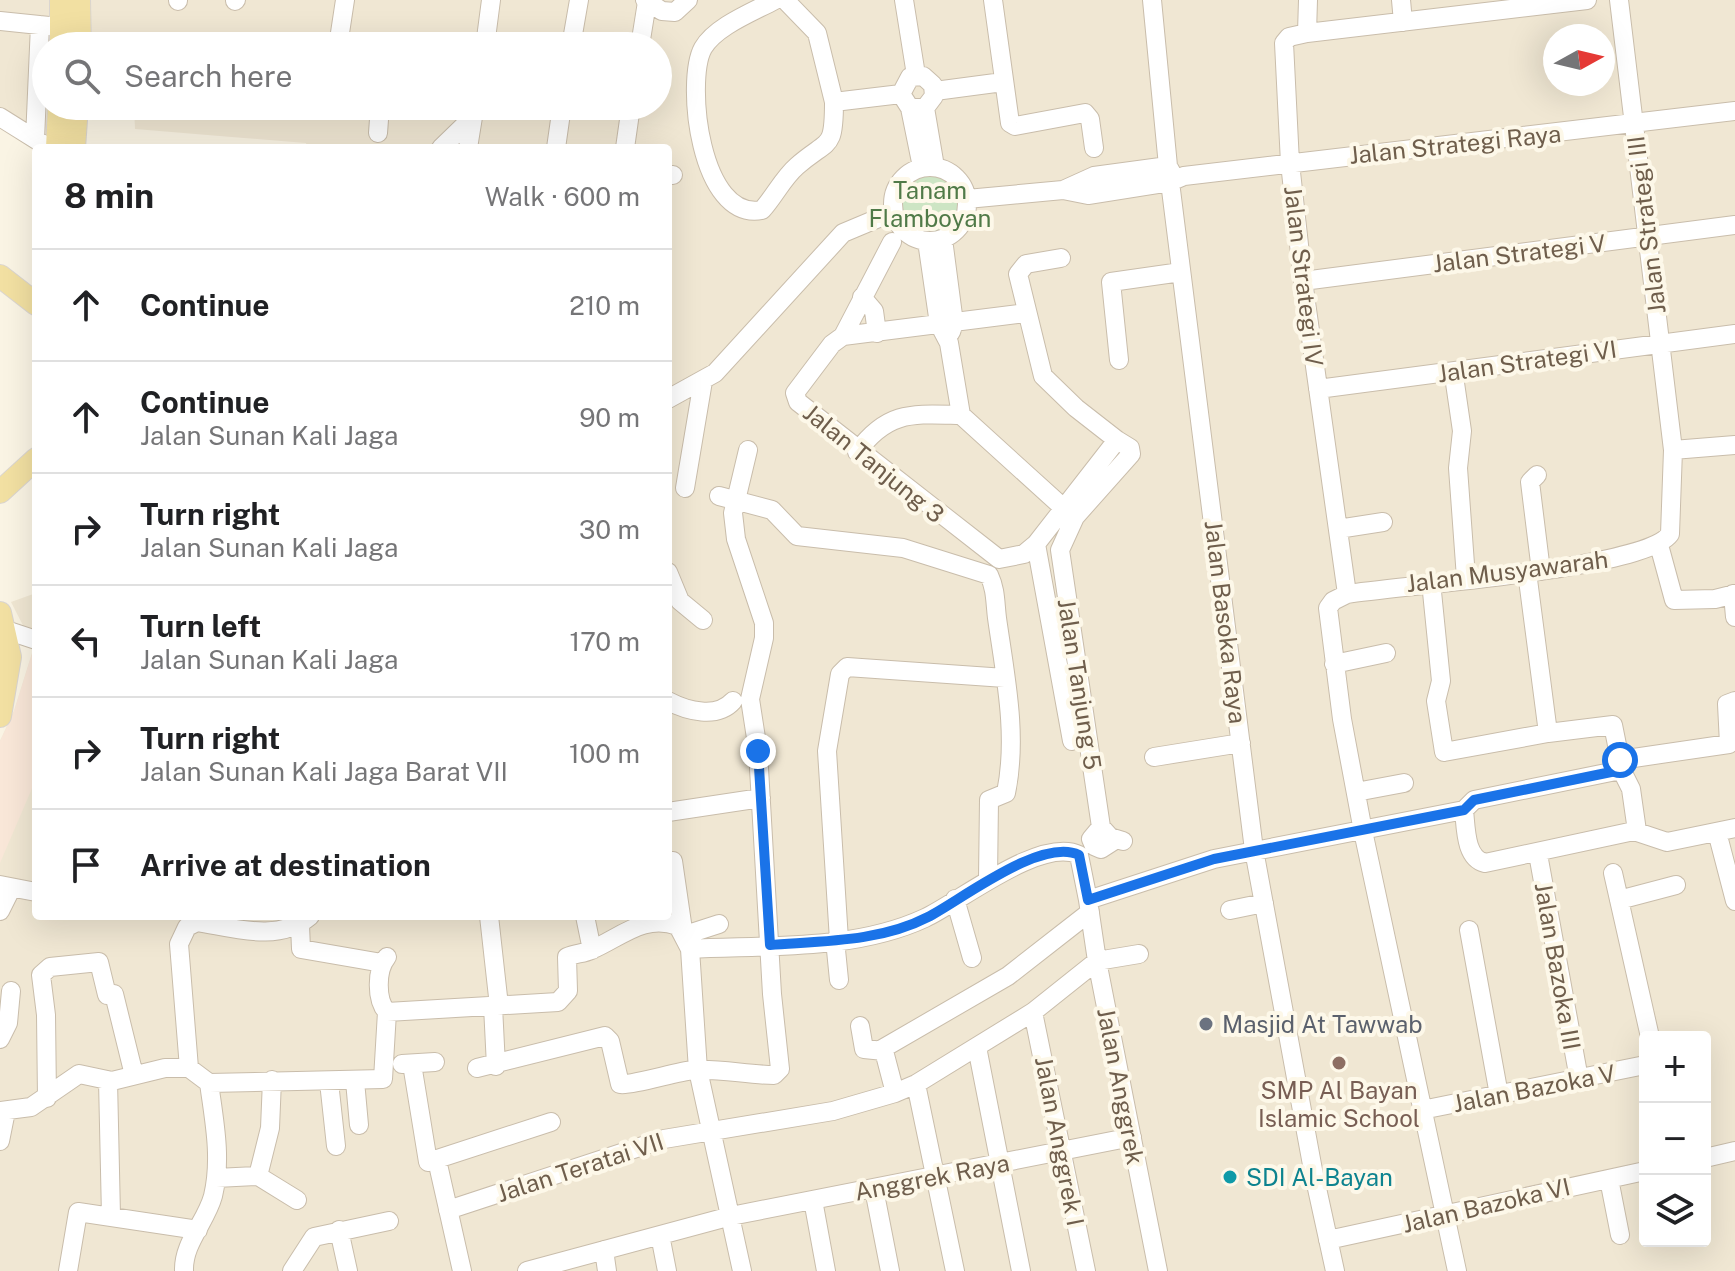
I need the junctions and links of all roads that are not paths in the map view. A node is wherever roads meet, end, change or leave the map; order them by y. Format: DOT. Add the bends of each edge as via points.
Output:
graph roads {
  1 [pos="61,0"];
  2 [pos="79,0"];
  3 [pos="345,0"];
  4 [pos="491,0"];
  5 [pos="579,0"];
  6 [pos="688,0"];
  7 [pos="775,0"];
  8 [pos="785,0"];
  9 [pos="904,0"];
  10 [pos="993,0"];
  11 [pos="1152,0"];
  12 [pos="1308,0"];
  13 [pos="1401,0"];
  14 [pos="1587,0"];
  15 [pos="1619,0"];
  16 [pos="646,1"];
  17 [pos="1510,5"];
  18 [pos="0,21"];
  19 [pos="1403,22"];
  20 [pos="54,32"];
  21 [pos="80,32"];
  22 [pos="340,32"];
  23 [pos="487,32"];
  24 [pos="573,32"];
  25 [pos="642,32"];
  26 [pos="1307,33"];
  27 [pos="916,75"];
  28 [pos="1003,82"];
  29 [pos="935,91"];
  30 [pos="834,102"];
  31 [pos="912,103"];
  32 [pos="1735,111"];
  33 [pos="0,117"];
  34 [pos="1634,117"];
  35 [pos="38,120"];
  36 [pos="58,120"];
  37 [pos="76,120"];
  38 [pos="379,120"];
  39 [pos="467,120"];
  40 [pos="473,120"];
  41 [pos="560,120"];
  42 [pos="629,120"];
  43 [pos="378,133"];
  44 [pos="35,139"];
  45 [pos="46,144"];
  46 [pos="55,144"];
  47 [pos="74,144"];
  48 [pos="445,144"];
  49 [pos="469,144"];
  50 [pos="557,144"];
  51 [pos="626,144"];
  52 [pos="1094,148"];
  53 [pos="1290,163"];
  54 [pos="928,167"];
  55 [pos="1175,175"];
  56 [pos="967,199"];
  57 [pos="893,212"];
  58 [pos="1735,225"];
  59 [pos="1647,236"];
  60 [pos="935,240"];
  61 [pos="892,242"];
  62 [pos="1061,258"];
  63 [pos="0,260"];
  64 [pos="1181,272"];
  65 [pos="0,276"];
  66 [pos="32,279"];
  67 [pos="1303,281"];
  68 [pos="862,297"];
  69 [pos="32,301"];
  70 [pos="1026,313"];
  71 [pos="946,323"];
  72 [pos="877,333"];
  73 [pos="1735,334"];
  74 [pos="843,336"];
  75 [pos="1660,343"];
  76 [pos="1119,360"];
  77 [pos="703,381"];
  78 [pos="1455,383"];
  79 [pos="1318,389"];
  80 [pos="672,397"];
  81 [pos="961,415"];
  82 [pos="1735,445"];
  83 [pos="748,450"];
  84 [pos="1673,450"];
  85 [pos="857,452"];
  86 [pos="32,463"];
  87 [pos="1537,475"];
  88 [pos="685,488"];
  89 [pos="0,492"];
  90 [pos="728,497"];
  91 [pos="1068,512"];
  92 [pos="1383,522"];
  93 [pos="1338,529"];
  94 [pos="1662,543"];
  95 [pos="1036,544"];
  96 [pos="1534,572"];
  97 [pos="1466,578"];
  98 [pos="672,582"];
  99 [pos="1431,582"];
  100 [pos="1347,594"];
  101 [pos="1734,594"];
  102 [pos="1735,617"];
  103 [pos="703,620"];
  104 [pos="3,622"];
  105 [pos="32,638"];
  106 [pos="1386,653"];
  107 [pos="1334,664"];
  108 [pos="1005,678"];
  109 [pos="733,701"];
  110 [pos="1735,701"];
  111 [pos="672,703"];
  112 [pos="1075,704"];
  113 [pos="0,716"];
  114 [pos="1548,733"];
  115 [pos="1072,741"];
  116 [pos="1241,743"];
  117 [pos="1154,757"];
  118 [pos="1620,764"];
  119 [pos="1404,783"];
  120 [pos="1356,792"];
  121 [pos="761,798"];
  122 [pos="1464,810"];
  123 [pos="672,811"];
  124 [pos="1726,830"];
  125 [pos="1363,831"];
  126 [pos="1637,831"];
  127 [pos="1113,836"];
  128 [pos="1254,850"];
  129 [pos="1538,854"];
  130 [pos="673,861"];
  131 [pos="1613,873"];
  132 [pos="988,879"];
  133 [pos="1676,885"];
  134 [pos="3,888"];
  135 [pos="32,892"];
  136 [pos="955,899"];
  137 [pos="1619,900"];
  138 [pos="1735,901"];
  139 [pos="1264,903"];
  140 [pos="1089,906"];
  141 [pos="1230,910"];
  142 [pos="0,911"];
  143 [pos="305,920"];
  144 [pos="489,920"];
  145 [pos="586,920"];
  146 [pos="719,924"];
  147 [pos="1469,930"];
  148 [pos="686,938"];
  149 [pos="837,940"];
  150 [pos="770,945"];
  151 [pos="592,950"];
  152 [pos="1139,954"];
  153 [pos="972,958"];
  154 [pos="1097,961"];
  155 [pos="839,980"];
  156 [pos="11,991"];
  157 [pos="496,1006"];
  158 [pos="387,1012"];
  159 [pos="1033,1012"];
  160 [pos="860,1026"];
  161 [pos="1649,1031"];
  162 [pos="0,1039"];
  163 [pos="977,1047"];
  164 [pos="882,1049"];
  165 [pos="435,1062"];
  166 [pos="412,1064"];
  167 [pos="385,1065"];
  168 [pos="496,1066"];
  169 [pos="1639,1066"];
  170 [pos="189,1068"];
  171 [pos="477,1068"];
  172 [pos="698,1070"];
  173 [pos="134,1075"];
  174 [pos="1579,1079"];
  175 [pos="108,1080"];
  176 [pos="272,1080"];
  177 [pos="355,1081"];
  178 [pos="329,1082"];
  179 [pos="209,1083"];
  180 [pos="916,1084"];
  181 [pos="895,1093"];
  182 [pos="1499,1095"];
  183 [pos="47,1098"];
  184 [pos="1422,1110"];
  185 [pos="3,1111"];
  186 [pos="551,1122"];
  187 [pos="359,1125"];
  188 [pos="713,1128"];
  189 [pos="1132,1137"];
  190 [pos="0,1141"];
  191 [pos="336,1146"];
  192 [pos="1735,1151"];
  193 [pos="1062,1152"];
  194 [pos="1711,1157"];
  195 [pos="437,1160"];
  196 [pos="1000,1164"];
  197 [pos="1639,1172"];
  198 [pos="258,1176"];
  199 [pos="936,1177"];
  200 [pos="216,1178"];
  201 [pos="1609,1179"];
  202 [pos="874,1189"];
  203 [pos="297,1200"];
  204 [pos="813,1200"];
  205 [pos="448,1210"];
  206 [pos="111,1216"];
  207 [pos="731,1216"];
  208 [pos="1444,1216"];
  209 [pos="389,1221"];
  210 [pos="198,1230"];
  211 [pos="339,1230"];
  212 [pos="660,1235"];
  213 [pos="1620,1235"];
  214 [pos="1328,1240"];
  215 [pos="604,1250"];
  216 [pos="547,1268"];
  217 [pos="68,1271"];
  218 [pos="184,1271"];
  219 [pos="292,1271"];
  220 [pos="348,1271"];
  221 [pos="462,1271"];
  222 [pos="527,1271"];
  223 [pos="607,1271"];
  224 [pos="667,1271"];
  225 [pos="742,1271"];
  226 [pos="826,1271"];
  227 [pos="890,1271"];
  228 [pos="955,1271"];
  229 [pos="1021,1271"];
  230 [pos="1086,1271"];
  231 [pos="1158,1271"];
  232 [pos="1335,1271"];
  233 [pos="1457,1271"];
  1 -- 20 [label="main road"];
  2 -- 21 [label="main road"];
  3 -- 22 [label="street"];
  4 -- 23 [label="street"];
  5 -- 24 [label="street"];
  6 -- 16 [label="street" via="675,12"];
  7 -- 30 [label="street" via="709,40 697,68 703,149 728,204 750,212 762,210 795,167 828,144 834,132"];
  8 -- 30 [label="street" via="817,33"];
  9 -- 27 [label="street"];
  10 -- 28 [label="street"];
  11 -- 55 [label="street, Jalan Basoka Raya"];
  12 -- 26 [label="street"];
  13 -- 19 [label="street"];
  14 -- 17 [label="street"];
  15 -- 34 [label="street, Jalan Strategi III"];
  16 -- 25 [label="street"];
  17 -- 19 [label="street"];
  18 -- 20 [label="street"];
  19 -- 26 [label="street"];
  26 -- 53 [label="street, Jalan Strategi IV" via="1287,38 1282,51"];
  27 -- 29 [label="street" via="929,79"];
  27 -- 31 [label="street" via="905,81"];
  28 -- 29 [label="street"];
  28 -- 52 [label="street" via="1012,124 1085,113"];
  29 -- 31 [label="street" via="932,101"];
  30 -- 31 [label="street"];
  31 -- 54 [label="street"];
  32 -- 34 [label="street, Jalan Strategi Raya"];
  33 -- 44 [label="street"];
  34 -- 53 [label="street, Jalan Strategi Raya"];
  34 -- 59 [label="street, Jalan Strategi III"];
  35 -- 44 [label="street"];
  36 -- 46 [label="main road"];
  37 -- 47 [label="main road"];
  38 -- 43 [label="street"];
  39 -- 48 [label="street"];
  40 -- 49 [label="street"];
  41 -- 50 [label="street"];
  42 -- 51 [label="street"];
  44 -- 45 [label="street"];
  53 -- 55 [label="street, Jalan Strategi Raya"];
  53 -- 67 [label="street, Jalan Strategi IV"];
  54 -- 56 [label="street" via="956,178"];
  54 -- 57 [label="street" via="898,184"];
  55 -- 56 [label="street, Jalan Strategi Raya" via="1111,182 1088,195 1063,190"];
  55 -- 64 [label="street, Jalan Basoka Raya"];
  56 -- 60 [label="street" via="964,219"];
  57 -- 60 [label="street" via="906,233"];
  57 -- 77 [label="street" via="843,233 736,352"];
  58 -- 59 [label="street, Jalan Strategi V"];
  59 -- 67 [label="street, Jalan Strategi V"];
  59 -- 75 [label="street, Jalan Strategi III"];
  60 -- 71 [label="street"];
  61 -- 68 [label="street"];
  62 -- 70 [label="street" via="1020,269"];
  63 -- 66 [label="main road"];
  64 -- 76 [label="street" via="1111,282"];
  64 -- 116 [label="street, Jalan Basoka Raya"];
  65 -- 69 [label="main road"];
  67 -- 79 [label="street, Jalan Strategi IV"];
  68 -- 72 [label="street" via="874,311"];
  68 -- 74 [label="street"];
  70 -- 71 [label="street"];
  70 -- 91 [label="street" via="1043,376 1117,440"];
  71 -- 72 [label="street"];
  71 -- 81 [label="street"];
  72 -- 74 [label="street"];
  73 -- 75 [label="street, Jalan Strategi VI"];
  74 -- 85 [label="street, Jalan Tanjung 3" via="795,393 798,402"];
  75 -- 79 [label="street, Jalan Strategi VI"];
  75 -- 84 [label="street, Jalan Strategi III"];
  77 -- 80 [label="street"];
  77 -- 88 [label="street"];
  78 -- 97 [label="street" via="1462,431 1458,468"];
  79 -- 93 [label="street, Jalan Strategi IV"];
  81 -- 85 [label="street" via="904,415 872,432"];
  81 -- 91 [label="street"];
  82 -- 84 [label="street"];
  83 -- 90 [label="street"];
  84 -- 94 [label="street, Jalan Strategi III" via="1671,528"];
  85 -- 95 [label="street, Jalan Tanjung 3" via="988,555 1007,559"];
  86 -- 89 [label="main road"];
  87 -- 96 [label="street" via="1530,482"];
  90 -- 108 [label="street" via="772,510 797,536 903,548 989,575 996,593"];
  90 -- 121 [label="street" via="764,623 750,699"];
  91 -- 95 [label="street"];
  91 -- 112 [label="street, Jalan Tanjung 5" via="1060,550"];
  92 -- 93 [label="street"];
  93 -- 100 [label="street, Jalan Strategi IV"];
  94 -- 96 [label="street, Jalan Musyawarah" via="1614,558"];
  94 -- 101 [label="street" via="1674,600"];
  95 -- 112 [label="street, Jalan Tanjung 5"];
  96 -- 97 [label="street, Jalan Musyawarah"];
  96 -- 114 [label="street"];
  97 -- 99 [label="street, Jalan Musyawarah"];
  98 -- 103 [label="street" via="680,601"];
  99 -- 100 [label="street, Jalan Musyawarah"];
  99 -- 114 [label="street" via="1441,681 1436,701 1444,752"];
  100 -- 107 [label="street" via="1328,608"];
  101 -- 102 [label="street"];
  104 -- 105 [label="street"];
  104 -- 113 [label="main road" via="9,670"];
  106 -- 107 [label="street"];
  107 -- 120 [label="street"];
  108 -- 132 [label="street" via="1011,765 1006,793 989,800"];
  108 -- 149 [label="street" via="847,667 840,674 827,751"];
  109 -- 111 [label="street" via="727,708 693,711"];
  110 -- 118 [label="street" via="1727,704 1729,744"];
  112 -- 115 [label="street, Jalan Tanjung 5"];
  112 -- 127 [label="street, Jalan Tanjung 5"];
  114 -- 118 [label="street" via="1613,725"];
  116 -- 117 [label="street"];
  116 -- 128 [label="street, Jalan Basoka Raya"];
  118 -- 122 [label="street" via="1474,800"];
  118 -- 126 [label="street" via="1628,779"];
  119 -- 120 [label="street"];
  120 -- 125 [label="street"];
  121 -- 123 [label="street"];
  121 -- 150 [label="street"];
  122 -- 125 [label="street"];
  122 -- 129 [label="street" via="1471,852 1478,861"];
  124 -- 126 [label="street" via="1667,842"];
  124 -- 138 [label="street"];
  125 -- 128 [label="street"];
  125 -- 184 [label="street"];
  126 -- 129 [label="street"];
  128 -- 139 [label="street, Jalan Basoka Raya"];
  128 -- 140 [label="street"];
  129 -- 174 [label="street, Jalan Bazoka III"];
  130 -- 148 [label="street"];
  131 -- 137 [label="street"];
  132 -- 136 [label="street"];
  132 -- 140 [label="street, Jalan Anggrek" via="1015,866 1072,852 1079,855"];
  133 -- 137 [label="street"];
  134 -- 135 [label="street"];
  134 -- 142 [label="street"];
  136 -- 149 [label="street" via="894,930"];
  136 -- 153 [label="street"];
  137 -- 161 [label="street"];
  139 -- 141 [label="street"];
  139 -- 214 [label="street, Jalan Basoka Raya"];
  140 -- 154 [label="street, Jalan Anggrek"];
  140 -- 164 [label="street" via="1008,976"];
  143 -- 158 [label="street" via="301,949 384,960 379,991"];
  143 -- 170 [label="street" via="268,933 197,922 187,927 179,944"];
  144 -- 157 [label="street"];
  145 -- 151 [label="street"];
  146 -- 148 [label="street"];
  147 -- 182 [label="street"];
  148 -- 150 [label="street"];
  148 -- 151 [label="street" via="670,923 635,926"];
  148 -- 172 [label="street"];
  149 -- 150 [label="street"];
  149 -- 155 [label="street"];
  150 -- 172 [label="street" via="780,1069 774,1075"];
  151 -- 157 [label="street" via="567,957 568,991 562,1000"];
  152 -- 154 [label="street"];
  154 -- 159 [label="street, Jalan Teratai VII"];
  154 -- 189 [label="street, Jalan Anggrek"];
  156 -- 162 [label="street" via="8,1023"];
  157 -- 158 [label="street"];
  157 -- 168 [label="street"];
  158 -- 167 [label="street"];
  159 -- 163 [label="street, Jalan Teratai VII"];
  159 -- 193 [label="street, Jalan Anggrek I"];
  160 -- 164 [label="street" via="864,1049"];
  163 -- 180 [label="street, Jalan Teratai VII"];
  163 -- 196 [label="street"];
  164 -- 181 [label="street"];
  165 -- 166 [label="street"];
  166 -- 167 [label="street"];
  166 -- 195 [label="street" via="427,1161"];
  167 -- 177 [label="street" via="383,1079"];
  168 -- 171 [label="street"];
  168 -- 172 [label="street" via="605,1036 620,1084"];
  169 -- 174 [label="street, Jalan Bazoka V"];
  170 -- 173 [label="street"];
  170 -- 179 [label="street"];
  172 -- 188 [label="street"];
  173 -- 175 [label="street"];
  173 -- 183 [label="street" via="114,994 107,995 99,962 50,967 41,975"];
  174 -- 182 [label="street, Jalan Bazoka V"];
  175 -- 183 [label="street" via="79,1074"];
  175 -- 206 [label="street"];
  176 -- 178 [label="street"];
  176 -- 179 [label="street"];
  176 -- 198 [label="street" via="270,1128"];
  177 -- 178 [label="street"];
  177 -- 187 [label="street"];
  178 -- 191 [label="street"];
  179 -- 200 [label="street"];
  180 -- 181 [label="street, Jalan Teratai VII"];
  180 -- 199 [label="street"];
  181 -- 188 [label="street, Jalan Teratai VII" via="833,1111"];
  182 -- 184 [label="street, Jalan Bazoka V"];
  183 -- 185 [label="street" via="31,1107"];
  184 -- 208 [label="street"];
  185 -- 190 [label="street"];
  186 -- 195 [label="street"];
  188 -- 205 [label="street, Jalan Teratai VII"];
  188 -- 207 [label="street"];
  189 -- 193 [label="street, Anggrek Raya"];
  189 -- 231 [label="street, Jalan Anggrek"];
  192 -- 194 [label="street"];
  193 -- 196 [label="street, Anggrek Raya"];
  193 -- 230 [label="street, Jalan Anggrek I"];
  195 -- 205 [label="street"];
  196 -- 199 [label="street, Anggrek Raya"];
  196 -- 229 [label="street"];
  197 -- 201 [label="street, Jalan Bazoka VI"];
  198 -- 200 [label="street"];
  198 -- 203 [label="street"];
  199 -- 202 [label="street, Anggrek Raya"];
  199 -- 228 [label="street"];
  200 -- 210 [label="street"];
  201 -- 208 [label="street, Jalan Bazoka VI"];
  201 -- 213 [label="street"];
  202 -- 204 [label="street, Anggrek Raya"];
  202 -- 227 [label="street"];
  204 -- 207 [label="street, Anggrek Raya"];
  204 -- 226 [label="street"];
  205 -- 221 [label="street"];
  206 -- 210 [label="street"];
  206 -- 217 [label="street" via="75,1213"];
  207 -- 212 [label="street, Anggrek Raya"];
  207 -- 225 [label="street"];
  208 -- 214 [label="street, Jalan Bazoka VI"];
  208 -- 233 [label="street"];
  209 -- 211 [label="street"];
  210 -- 218 [label="street" via="184,1255"];
  211 -- 219 [label="street" via="314,1237"];
  211 -- 220 [label="street"];
  212 -- 215 [label="street, Anggrek Raya"];
  212 -- 224 [label="street"];
  214 -- 232 [label="street, Jalan Basoka Raya"];
  215 -- 216 [label="street, Anggrek Raya"];
  215 -- 223 [label="street"];
  216 -- 222 [label="street, Anggrek Raya"];
}
